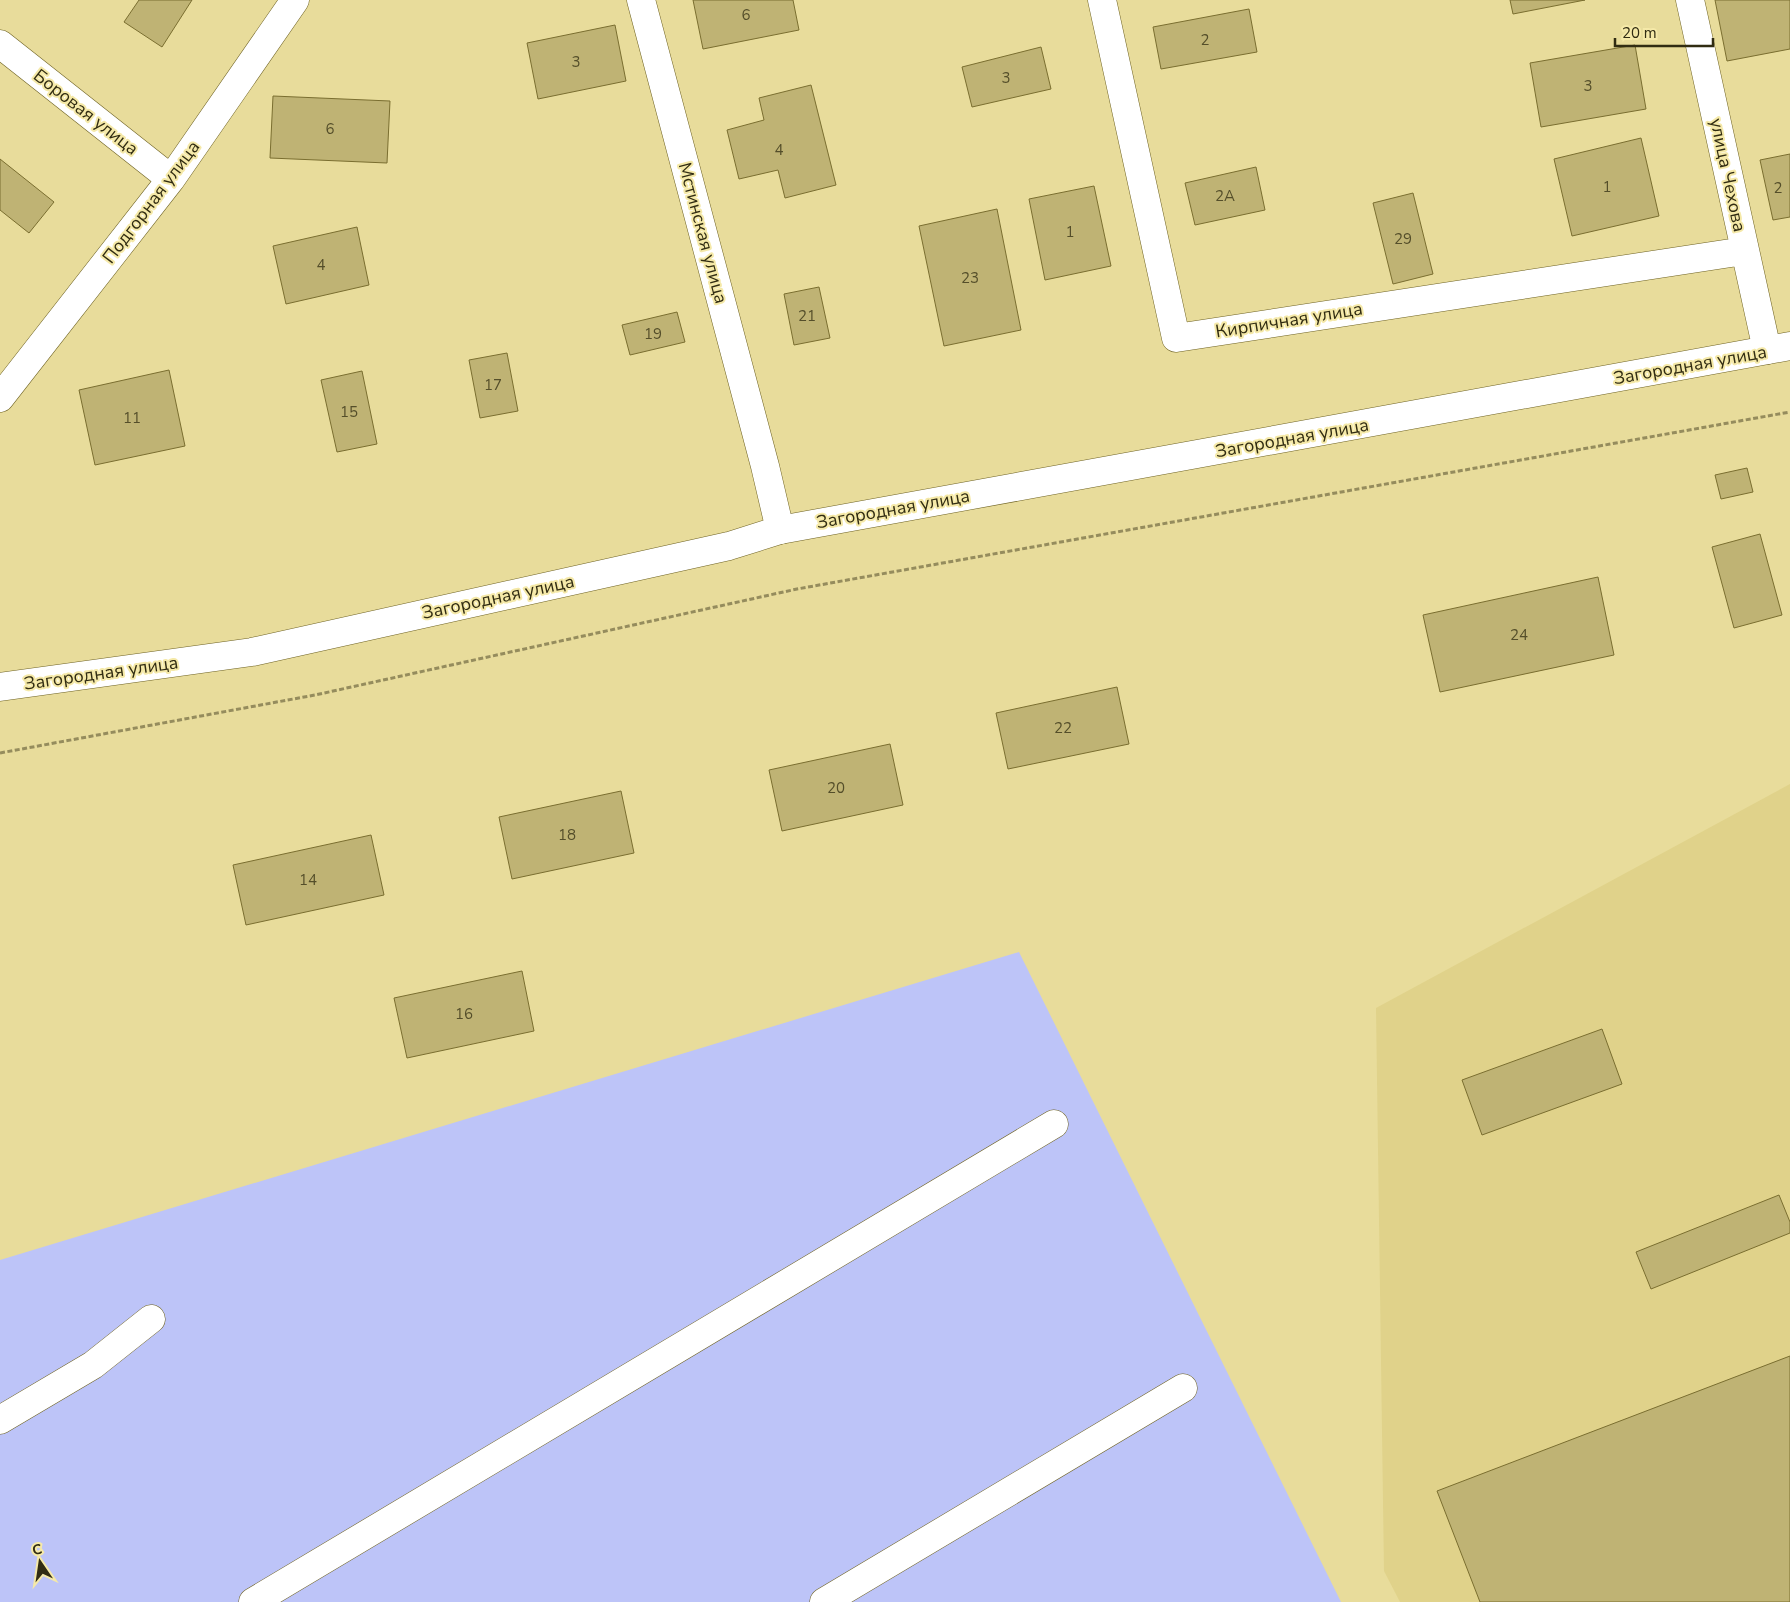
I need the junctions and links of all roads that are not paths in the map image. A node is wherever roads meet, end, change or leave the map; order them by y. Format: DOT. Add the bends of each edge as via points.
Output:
graph roads {
  1 [pos="295,0"];
  2 [pos="641,0"];
  3 [pos="1102,0"];
  4 [pos="1690,0"];
  5 [pos="0,44"];
  6 [pos="171,179"];
  7 [pos="1744,251"];
  8 [pos="1779,348"];
  9 [pos="0,398"];
  10 [pos="780,530"];
  11 [pos="0,687"];
  12 [pos="1054,1124"];
  13 [pos="151,1318"];
  14 [pos="1183,1388"];
  15 [pos="0,1420"];
  16 [pos="253,1602"];
  17 [pos="824,1602"];
  1 -- 6 [label="street, Подгорная улица"];
  2 -- 10 [label="street, Мстинская улица"];
  3 -- 7 [label="street, Кирпичная улица" via="1176,338"];
  4 -- 7 [label="street, улица Чехова"];
  5 -- 6 [label="street, Боровая улица"];
  6 -- 9 [label="street, Подгорная улица"];
  7 -- 8 [label="street, улица Чехова"];
  8 -- 10 [label="street, Загородная улица"];
  10 -- 11 [label="street, Загородная улица" via="729,546 252,652"];
  12 -- 16 [label="street"];
  13 -- 15 [label="street" via="92,1365"];
  14 -- 17 [label="street"];
}
